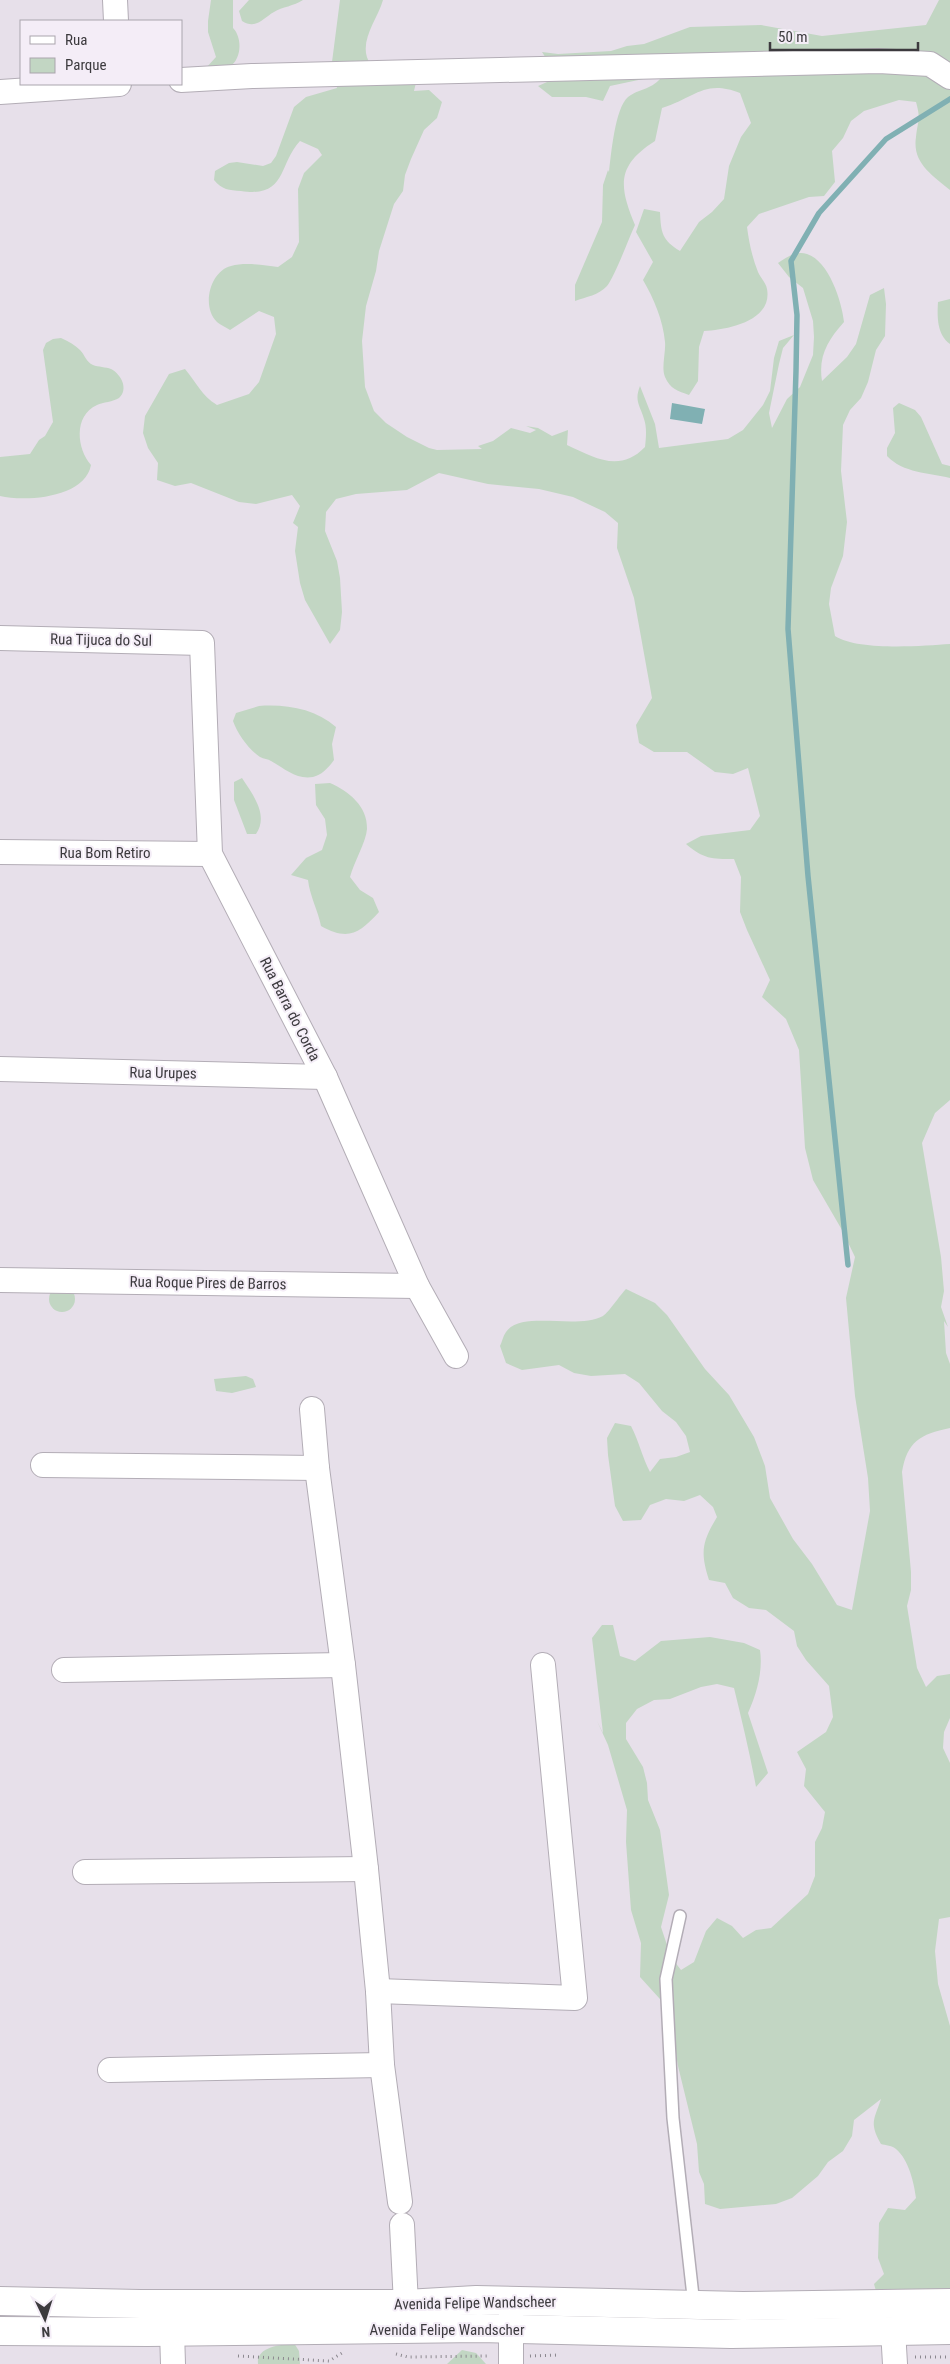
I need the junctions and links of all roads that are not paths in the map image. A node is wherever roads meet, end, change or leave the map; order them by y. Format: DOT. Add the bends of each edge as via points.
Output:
graph roads {
  1 [pos="115,0"];
  2 [pos="116,20"];
  3 [pos="950,77"];
  4 [pos="182,80"];
  5 [pos="104,85"];
  6 [pos="0,92"];
  7 [pos="0,638"];
  8 [pos="202,642"];
  9 [pos="0,852"];
  10 [pos="210,854"];
  11 [pos="0,1069"];
  12 [pos="325,1077"];
  13 [pos="0,1280"];
  14 [pos="417,1286"];
  15 [pos="456,1356"];
  16 [pos="312,1409"];
  17 [pos="43,1465"];
  18 [pos="317,1468"];
  19 [pos="343,1665"];
  20 [pos="543,1665"];
  21 [pos="64,1670"];
  22 [pos="366,1869"];
  23 [pos="85,1872"];
  24 [pos="680,1916"];
  25 [pos="378,1991"];
  26 [pos="382,2065"];
  27 [pos="110,2070"];
  28 [pos="0,2301"];
  29 [pos="511,2301"];
  30 [pos="950,2303"];
  31 [pos="406,2304"];
  32 [pos="694,2305"];
  33 [pos="950,2330"];
  34 [pos="0,2331"];
  35 [pos="172,2331"];
  36 [pos="510,2350"];
  37 [pos="894,2350"];
  38 [pos="173,2364"];
  1 -- 2 [label="street"];
  3 -- 4 [label="street" via="930,64 878,61"];
  5 -- 6 [label="street"];
  7 -- 8 [label="street, Rua Tijuca do Sul"];
  8 -- 10 [label="street, Rua Barra do Corda"];
  9 -- 10 [label="street, Rua Bom Retiro"];
  10 -- 12 [label="street, Rua Barra do Corda"];
  11 -- 12 [label="street, Rua Urupes"];
  12 -- 14 [label="street, Rua Barra do Corda"];
  13 -- 14 [label="street, Rua Roque Pires de Barros"];
  14 -- 15 [label="street, Rua Barra do Corda"];
  16 -- 18 [label="street"];
  17 -- 18 [label="street"];
  18 -- 19 [label="street"];
  19 -- 21 [label="street"];
  19 -- 22 [label="street"];
  20 -- 25 [label="street" via="575,1998"];
  22 -- 23 [label="street"];
  22 -- 25 [label="street"];
  24 -- 32 [label="lane" via="666,1979 673,2118"];
  25 -- 26 [label="street"];
  26 -- 27 [label="street"];
  26 -- 31 [label="street" via="401,2213"];
  28 -- 31 [label="main road, Avenida Felipe Wandscheer"];
  29 -- 31 [label="main road, Avenida Felipe Wandscheer"];
  29 -- 32 [label="main road, Avenida Felipe Wandscheer"];
  29 -- 36 [label="street"];
  30 -- 32 [label="main road, Avenida Felipe Wandscheer"];
  33 -- 37 [label="main road"];
  34 -- 35 [label="main road, Avenida Felipe Wandscher"];
  35 -- 36 [label="main road, Avenida Felipe Wandscher" via="460,2328"];
  35 -- 38 [label="street"];
  36 -- 37 [label="main road, Avenida Felipe Wandscher" via="731,2334"];
}
